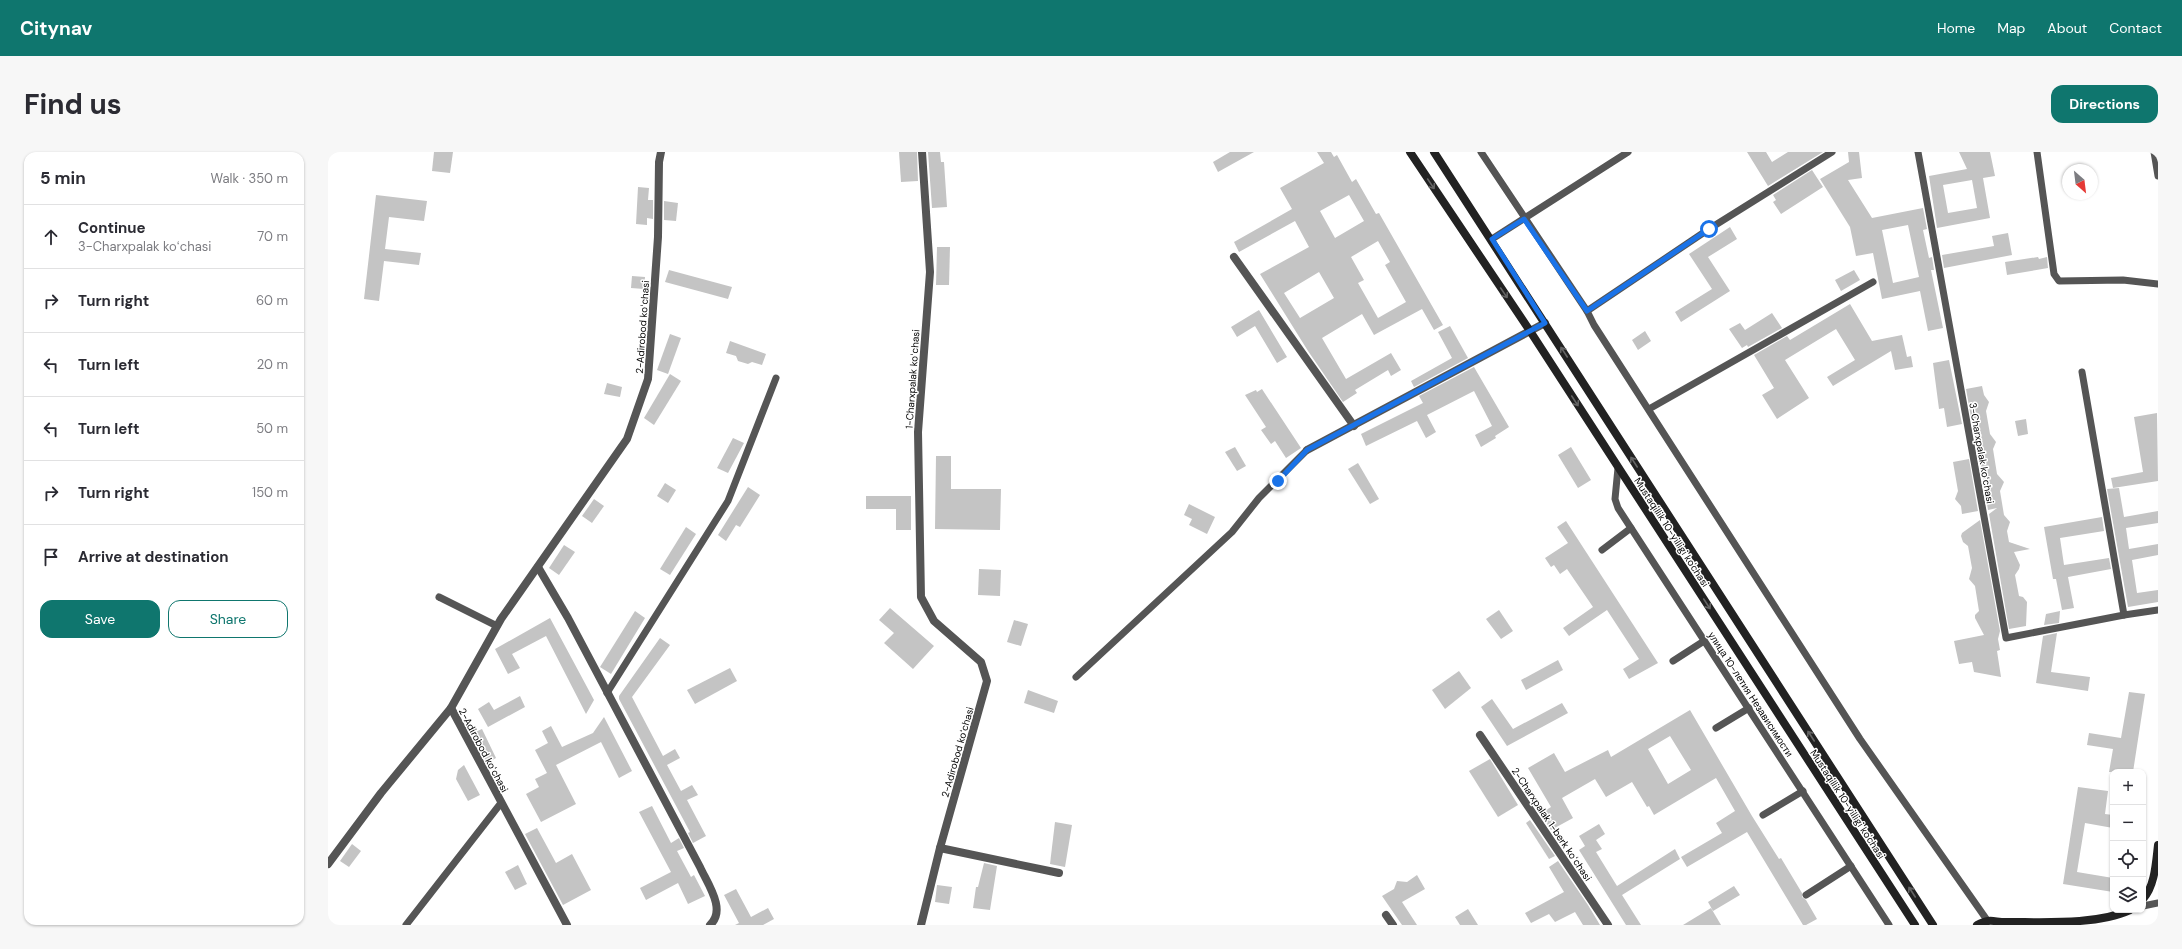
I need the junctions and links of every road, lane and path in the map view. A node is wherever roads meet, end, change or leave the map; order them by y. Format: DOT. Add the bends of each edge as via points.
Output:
graph roads {
  1 [pos="661,152"];
  2 [pos="922,152"];
  3 [pos="1410,152"];
  4 [pos="1434,152"];
  5 [pos="1481,152"];
  6 [pos="1628,152"];
  7 [pos="1832,152"];
  8 [pos="1918,152"];
  9 [pos="2037,152"];
  10 [pos="2154,152"];
  11 [pos="2158,176"];
  12 [pos="1524,219"];
  13 [pos="1492,239"];
  14 [pos="1234,257"];
  15 [pos="1873,282"];
  16 [pos="2158,284"];
  17 [pos="1587,311"];
  18 [pos="1545,323"];
  19 [pos="1530,331"];
  20 [pos="2082,372"];
  21 [pos="776,378"];
  22 [pos="1649,409"];
  23 [pos="1354,426"];
  24 [pos="1307,450"];
  25 [pos="1618,468"];
  26 [pos="1631,528"];
  27 [pos="1602,550"];
  28 [pos="538,568"];
  29 [pos="439,597"];
  30 [pos="925,606"];
  31 [pos="2158,610"];
  32 [pos="2124,615"];
  33 [pos="497,626"];
  34 [pos="1704,641"];
  35 [pos="1672,661"];
  36 [pos="1076,677"];
  37 [pos="606,693"];
  38 [pos="451,708"];
  39 [pos="1748,708"];
  40 [pos="1716,728"];
  41 [pos="1480,735"];
  42 [pos="1803,791"];
  43 [pos="501,803"];
  44 [pos="1763,815"];
  45 [pos="2158,845"];
  46 [pos="940,848"];
  47 [pos="328,864"];
  48 [pos="1851,866"];
  49 [pos="1058,873"];
  50 [pos="1806,895"];
  51 [pos="2146,895"];
  52 [pos="2158,903"];
  53 [pos="2146,905"];
  54 [pos="2124,913"];
  55 [pos="1386,915"];
  56 [pos="1989,922"];
  57 [pos="406,925"];
  58 [pos="567,925"];
  59 [pos="710,925"];
  60 [pos="921,925"];
  61 [pos="1393,925"];
  62 [pos="1608,925"];
  63 [pos="1889,925"];
  64 [pos="1915,925"];
  65 [pos="1933,925"];
  66 [pos="1977,925"];
  1 -- 28 [label="street, 2-Adirobod koʻchasi" via="648,379 627,439"];
  2 -- 30 [label="street, 1-Charxpalak koʻchasi" via="930,272 918,432 919,584"];
  3 -- 19 [label="main road, Mustaqillik 10-yilligi ko'chasi, one-way"];
  4 -- 13 [label="main road, Mustaqillik 10-yilligi ko'chasi"];
  5 -- 12 [label="lane"];
  6 -- 12 [label="lane"];
  7 -- 17 [label="lane" via="1709,229"];
  8 -- 32 [label="lane, 3-Charxpalak koʻchasi" via="2006,638"];
  9 -- 16 [label="lane" via="2054,274 2059,281 2123,280"];
  10 -- 11 [label="lane"];
  12 -- 13 [label="lane"];
  12 -- 17 [label="lane"];
  13 -- 18 [label="main road, Mustaqillik 10-yilligi ko'chasi"];
  14 -- 23 [label="street"];
  15 -- 22 [label="lane"];
  17 -- 22 [label="lane"];
  18 -- 19 [label="street"];
  65 -- 18 [label="main road, Mustaqillik 10-yilligi ko'chasi, one-way"];
  19 -- 23 [label="street"];
  19 -- 25 [label="main road, Mustaqillik 10-yilligi ko'chasi, one-way"];
  20 -- 32 [label="lane"];
  21 -- 37 [label="lane" via="728,501"];
  22 -- 56 [label="lane" via="1860,739"];
  23 -- 24 [label="street"];
  24 -- 36 [label="lane" via="1259,498 1232,532"];
  25 -- 26 [label="lane, улица 10-летия Независимости" via="1615,499"];
  25 -- 64 [label="main road, Mustaqillik 10-yilligi ko'chasi, one-way"];
  26 -- 27 [label="lane"];
  26 -- 34 [label="lane, улица 10-летия Независимости"];
  28 -- 33 [label="street, 2-Adirobod koʻchasi"];
  28 -- 37 [label="street" via="568,618"];
  29 -- 33 [label="lane"];
  30 -- 46 [label="street, 2-Adirobod koʻchasi" via="934,621 981,662 987,681"];
  31 -- 32 [label="lane, 3-Charxpalak koʻchasi"];
  33 -- 38 [label="street, 2-Adirobod koʻchasi"];
  34 -- 35 [label="lane"];
  34 -- 39 [label="lane, улица 10-летия Независимости"];
  37 -- 59 [label="street" via="717,903 717,911"];
  38 -- 43 [label="street, 2-Adirobod koʻchasi"];
  38 -- 47 [label="street" via="381,793"];
  39 -- 40 [label="lane"];
  39 -- 42 [label="lane, улица 10-летия Независимости"];
  41 -- 62 [label="street, 2-Charxpalak 1-berk koʻchasi"];
  42 -- 44 [label="lane"];
  42 -- 48 [label="lane, улица 10-летия Независимости"];
  43 -- 57 [label="lane"];
  43 -- 58 [label="street, 2-Adirobod koʻchasi"];
  45 -- 51 [label="main road" via="2153,876"];
  46 -- 49 [label="street"];
  46 -- 60 [label="street, 2-Adirobod koʻchasi"];
  48 -- 50 [label="lane"];
  48 -- 63 [label="lane, улица 10-летия Независимости"];
  52 -- 53 [label="lane"];
  54 -- 56 [label="main road" via="2082,921"];
  55 -- 61 [label="street"];
  56 -- 66 [label="main road"];
}
